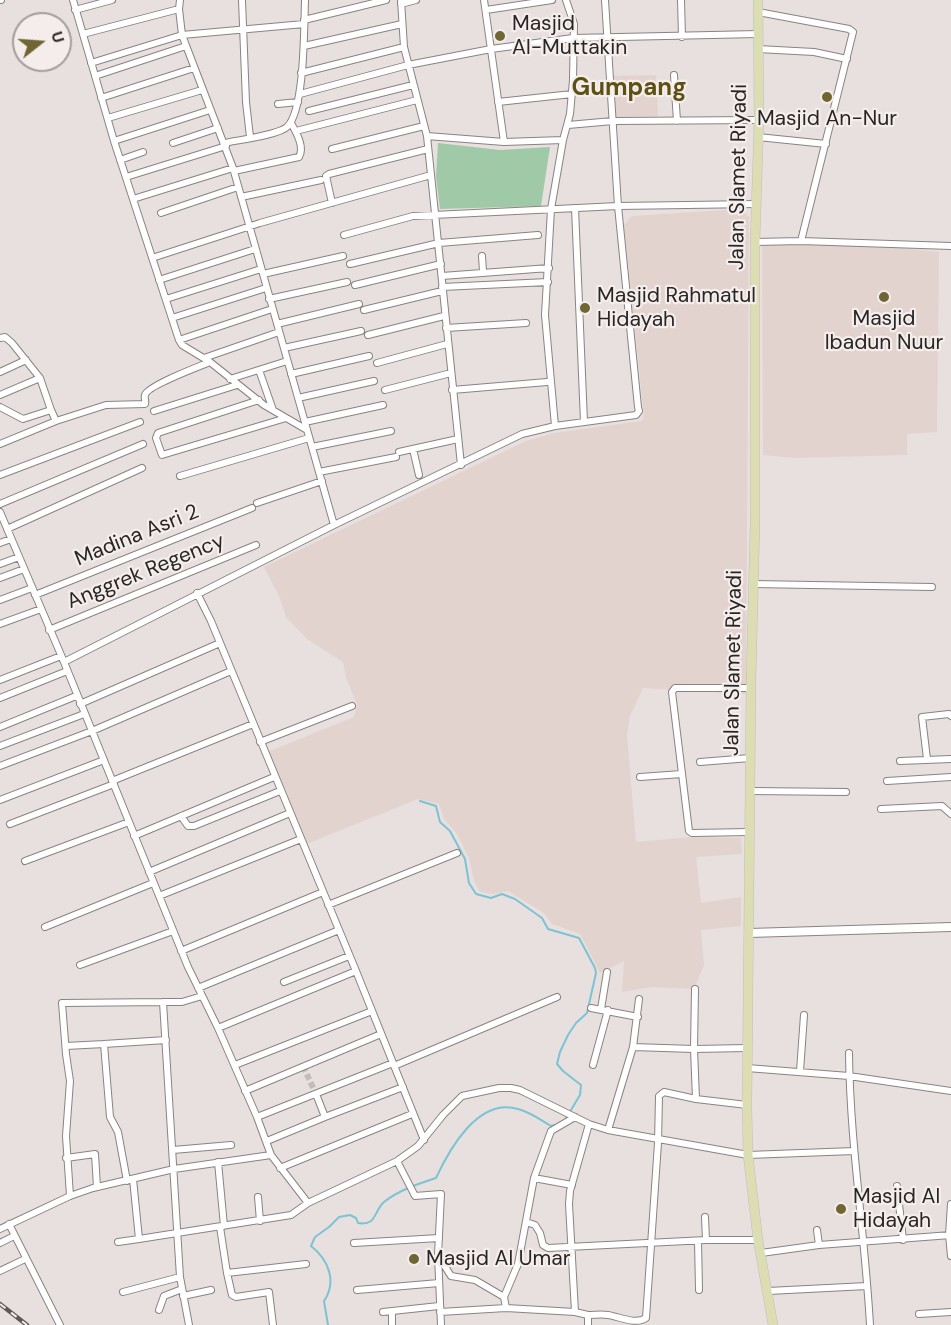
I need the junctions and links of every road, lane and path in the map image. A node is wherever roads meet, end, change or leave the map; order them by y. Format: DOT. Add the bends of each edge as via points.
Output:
graph roads {
  1 [pos="72,0"];
  2 [pos="112,0"];
  3 [pos="180,0"];
  4 [pos="242,0"];
  5 [pos="305,0"];
  6 [pos="386,0"];
  7 [pos="416,0"];
  8 [pos="484,0"];
  9 [pos="552,0"];
  10 [pos="566,0"];
  11 [pos="605,0"];
  12 [pos="681,0"];
  13 [pos="758,0"];
  14 [pos="401,2"];
  15 [pos="179,9"];
  16 [pos="75,10"];
  17 [pos="486,10"];
  18 [pos="758,12"];
  19 [pos="304,22"];
  20 [pos="402,24"];
  21 [pos="242,30"];
  22 [pos="83,34"];
  23 [pos="758,34"];
  24 [pos="182,35"];
  25 [pos="607,37"];
  26 [pos="682,37"];
  27 [pos="573,38"];
  28 [pos="186,46"];
  29 [pos="304,46"];
  30 [pos="404,47"];
  31 [pos="491,49"];
  32 [pos="758,49"];
  33 [pos="847,59"];
  34 [pos="91,63"];
  35 [pos="408,66"];
  36 [pos="194,68"];
  37 [pos="301,73"];
  38 [pos="674,75"];
  39 [pos="95,76"];
  40 [pos="413,84"];
  41 [pos="202,90"];
  42 [pos="300,94"];
  43 [pos="572,94"];
  44 [pos="101,98"];
  45 [pos="417,100"];
  46 [pos="298,102"];
  47 [pos="498,102"];
  48 [pos="278,104"];
  49 [pos="210,110"];
  50 [pos="309,111"];
  51 [pos="108,118"];
  52 [pos="759,120"];
  53 [pos="613,121"];
  54 [pos="677,121"];
  55 [pos="291,123"];
  56 [pos="568,125"];
  57 [pos="424,126"];
  58 [pos="218,128"];
  59 [pos="296,131"];
  60 [pos="427,136"];
  61 [pos="250,137"];
  62 [pos="758,137"];
  63 [pos="563,140"];
  64 [pos="114,141"];
  65 [pos="504,142"];
  66 [pos="173,144"];
  67 [pos="826,144"];
  68 [pos="225,145"];
  69 [pos="333,149"];
  70 [pos="428,149"];
  71 [pos="143,152"];
  72 [pos="120,160"];
  73 [pos="234,170"];
  74 [pos="431,175"];
  75 [pos="126,177"];
  76 [pos="321,180"];
  77 [pos="238,187"];
  78 [pos="241,197"];
  79 [pos="133,199"];
  80 [pos="332,203"];
  81 [pos="756,204"];
  82 [pos="618,206"];
  83 [pos="575,208"];
  84 [pos="551,209"];
  85 [pos="161,213"];
  86 [pos="436,216"];
  87 [pos="249,227"];
  88 [pos="344,235"];
  89 [pos="538,235"];
  90 [pos="801,241"];
  91 [pos="755,242"];
  92 [pos="439,243"];
  93 [pos="951,246"];
  94 [pos="255,249"];
  95 [pos="343,256"];
  96 [pos="482,256"];
  97 [pos="152,258"];
  98 [pos="350,264"];
  99 [pos="441,264"];
  100 [pos="549,268"];
  101 [pos="262,272"];
  102 [pos="483,272"];
  103 [pos="442,276"];
  104 [pos="159,280"];
  105 [pos="347,282"];
  106 [pos="548,282"];
  107 [pos="355,285"];
  108 [pos="266,288"];
  109 [pos="442,289"];
  110 [pos="166,299"];
  111 [pos="269,299"];
  112 [pos="272,309"];
  113 [pos="444,316"];
  114 [pos="172,318"];
  115 [pos="526,323"];
  116 [pos="277,324"];
  117 [pos="446,328"];
  118 [pos="361,331"];
  119 [pos="279,332"];
  120 [pos="368,335"];
  121 [pos="2,338"];
  122 [pos="179,340"];
  123 [pos="447,344"];
  124 [pos="284,348"];
  125 [pos="369,356"];
  126 [pos="26,360"];
  127 [pos="207,360"];
  128 [pos="287,361"];
  129 [pos="377,363"];
  130 [pos="259,370"];
  131 [pos="0,372"];
  132 [pos="451,373"];
  133 [pos="291,374"];
  134 [pos="40,378"];
  135 [pos="230,379"];
  136 [pos="374,381"];
  137 [pos="547,382"];
  138 [pos="237,385"];
  139 [pos="385,390"];
  140 [pos="453,390"];
  141 [pos="0,395"];
  142 [pos="298,398"];
  143 [pos="259,400"];
  144 [pos="383,405"];
  145 [pos="0,407"];
  146 [pos="51,410"];
  147 [pos="154,411"];
  148 [pos="273,411"];
  149 [pos="285,418"];
  150 [pos="56,421"];
  151 [pos="140,422"];
  152 [pos="305,422"];
  153 [pos="584,422"];
  154 [pos="555,426"];
  155 [pos="307,431"];
  156 [pos="391,431"];
  157 [pos="309,438"];
  158 [pos="458,439"];
  159 [pos="0,444"];
  160 [pos="142,444"];
  161 [pos="312,447"];
  162 [pos="412,449"];
  163 [pos="461,465"];
  164 [pos="142,468"];
  165 [pos="319,472"];
  166 [pos="0,475"];
  167 [pos="419,475"];
  168 [pos="180,476"];
  169 [pos="322,481"];
  170 [pos="0,504"];
  171 [pos="0,512"];
  172 [pos="334,525"];
  173 [pos="4,526"];
  174 [pos="11,539"];
  175 [pos="0,543"];
  176 [pos="256,545"];
  177 [pos="19,557"];
  178 [pos="0,564"];
  179 [pos="24,569"];
  180 [pos="0,578"];
  181 [pos="753,584"];
  182 [pos="932,587"];
  183 [pos="32,588"];
  184 [pos="197,593"];
  185 [pos="35,595"];
  186 [pos="0,600"];
  187 [pos="41,609"];
  188 [pos="0,624"];
  189 [pos="49,630"];
  190 [pos="220,644"];
  191 [pos="62,659"];
  192 [pos="231,671"];
  193 [pos="67,672"];
  194 [pos="0,680"];
  195 [pos="751,688"];
  196 [pos="76,696"];
  197 [pos="0,698"];
  198 [pos="80,704"];
  199 [pos="351,706"];
  200 [pos="84,714"];
  201 [pos="951,716"];
  202 [pos="253,724"];
  203 [pos="0,727"];
  204 [pos="92,731"];
  205 [pos="260,742"];
  206 [pos="0,746"];
  207 [pos="750,758"];
  208 [pos="927,759"];
  209 [pos="951,759"];
  210 [pos="104,760"];
  211 [pos="900,760"];
  212 [pos="700,762"];
  213 [pos="0,766"];
  214 [pos="682,774"];
  215 [pos="274,777"];
  216 [pos="640,777"];
  217 [pos="951,777"];
  218 [pos="887,781"];
  219 [pos="113,783"];
  220 [pos="280,791"];
  221 [pos="750,791"];
  222 [pos="846,792"];
  223 [pos="0,800"];
  224 [pos="881,809"];
  225 [pos="290,813"];
  226 [pos="951,814"];
  227 [pos="181,816"];
  228 [pos="129,822"];
  229 [pos="10,824"];
  230 [pos="750,832"];
  231 [pos="134,836"];
  232 [pos="301,839"];
  233 [pos="457,853"];
  234 [pos="25,861"];
  235 [pos="149,872"];
  236 [pos="153,883"];
  237 [pos="323,892"];
  238 [pos="159,896"];
  239 [pos="328,905"];
  240 [pos="45,927"];
  241 [pos="951,927"];
  242 [pos="339,930"];
  243 [pos="173,931"];
  244 [pos="749,933"];
  245 [pos="181,951"];
  246 [pos="349,956"];
  247 [pos="80,965"];
  248 [pos="356,971"];
  249 [pos="607,972"];
  250 [pos="284,982"];
  251 [pos="198,988"];
  252 [pos="695,989"];
  253 [pos="202,996"];
  254 [pos="557,997"];
  255 [pos="639,999"];
  256 [pos="163,1002"];
  257 [pos="591,1008"];
  258 [pos="605,1010"];
  259 [pos="372,1011"];
  260 [pos="804,1015"];
  261 [pos="638,1017"];
  262 [pos="218,1028"];
  263 [pos="381,1034"];
  264 [pos="166,1040"];
  265 [pos="104,1044"];
  266 [pos="66,1046"];
  267 [pos="633,1047"];
  268 [pos="747,1048"];
  269 [pos="694,1049"];
  270 [pos="849,1053"];
  271 [pos="393,1064"];
  272 [pos="235,1065"];
  273 [pos="593,1065"];
  274 [pos="747,1068"];
  275 [pos="800,1071"];
  276 [pos="849,1076"];
  277 [pos="402,1086"];
  278 [pos="245,1091"];
  279 [pos="951,1091"];
  280 [pos="316,1094"];
  281 [pos="696,1099"];
  282 [pos="747,1105"];
  283 [pos="412,1114"];
  284 [pos="326,1116"];
  285 [pos="573,1116"];
  286 [pos="257,1117"];
  287 [pos="589,1124"];
  288 [pos="608,1130"];
  289 [pos="658,1139"];
  290 [pos="424,1140"];
  291 [pos="267,1141"];
  292 [pos="231,1144"];
  293 [pos="173,1150"];
  294 [pos="854,1150"];
  295 [pos="271,1155"];
  296 [pos="748,1155"];
  297 [pos="66,1158"];
  298 [pos="397,1161"];
  299 [pos="218,1162"];
  300 [pos="280,1168"];
  301 [pos="174,1169"];
  302 [pos="534,1178"];
  303 [pos="130,1180"];
  304 [pos="572,1185"];
  305 [pos="897,1186"];
  306 [pos="97,1187"];
  307 [pos="70,1196"];
  308 [pos="258,1197"];
  309 [pos="308,1203"];
  310 [pos="951,1204"];
  311 [pos="705,1217"];
  312 [pos="260,1221"];
  313 [pos="526,1222"];
  314 [pos="9,1224"];
  315 [pos="222,1226"];
  316 [pos="0,1229"];
  317 [pos="817,1230"];
  318 [pos="178,1233"];
  319 [pos="950,1235"];
  320 [pos="14,1236"];
  321 [pos="439,1238"];
  322 [pos="139,1239"];
  323 [pos="706,1240"];
  324 [pos="758,1240"];
  325 [pos="903,1240"];
  326 [pos="698,1241"];
  327 [pos="118,1242"];
  328 [pos="0,1243"];
  329 [pos="354,1243"];
  330 [pos="864,1243"];
  331 [pos="650,1244"];
  332 [pos="819,1245"];
  333 [pos="571,1247"];
  334 [pos="761,1252"];
  335 [pos="438,1255"];
  336 [pos="951,1256"];
  337 [pos="25,1259"];
  338 [pos="306,1264"];
  339 [pos="0,1271"];
  340 [pos="226,1273"];
  341 [pos="180,1277"];
  342 [pos="439,1283"];
  343 [pos="867,1286"];
  344 [pos="212,1290"];
  345 [pos="357,1290"];
  346 [pos="699,1290"];
  347 [pos="768,1291"];
  348 [pos="123,1292"];
  349 [pos="182,1292"];
  350 [pos="504,1297"];
  351 [pos="506,1308"];
  352 [pos="440,1309"];
  353 [pos="159,1310"];
  354 [pos="392,1311"];
  355 [pos="383,1312"];
  356 [pos="575,1312"];
  357 [pos="951,1312"];
  358 [pos="919,1314"];
  359 [pos="588,1315"];
  360 [pos="60,1325"];
  361 [pos="189,1325"];
  362 [pos="273,1325"];
  363 [pos="392,1325"];
  364 [pos="441,1325"];
  365 [pos="588,1325"];
  366 [pos="773,1325"];
  367 [pos="870,1325"];
  1 -- 16 [label="street"];
  2 -- 16 [label="street"];
  3 -- 15 [label="street"];
  4 -- 21 [label="street"];
  5 -- 19 [label="street"];
  6 -- 19 [label="street"];
  7 -- 14 [label="street"];
  8 -- 17 [label="street"];
  9 -- 17 [label="street"];
  10 -- 27 [label="street" via="574,20"];
  11 -- 25 [label="street"];
  12 -- 26 [label="street"];
  13 -- 18 [label="main road, Jalan Slamet Riyadi"];
  14 -- 20 [label="street"];
  15 -- 22 [label="street"];
  15 -- 24 [label="street"];
  16 -- 22 [label="street"];
  17 -- 31 [label="street"];
  18 -- 23 [label="main road, Jalan Slamet Riyadi"];
  18 -- 33 [label="street" via="849,29 853,35"];
  19 -- 21 [label="street"];
  19 -- 29 [label="street"];
  20 -- 29 [label="street"];
  20 -- 30 [label="street"];
  21 -- 24 [label="street"];
  21 -- 61 [label="street"];
  22 -- 34 [label="street"];
  23 -- 26 [label="street"];
  23 -- 32 [label="main road, Jalan Slamet Riyadi"];
  24 -- 28 [label="street"];
  24 -- 34 [label="street"];
  25 -- 26 [label="street"];
  25 -- 27 [label="street"];
  25 -- 53 [label="street"];
  27 -- 31 [label="street"];
  27 -- 43 [label="street"];
  28 -- 36 [label="street"];
  28 -- 39 [label="street"];
  29 -- 37 [label="street"];
  30 -- 35 [label="street"];
  30 -- 37 [label="street"];
  31 -- 35 [label="street"];
  31 -- 47 [label="street"];
  32 -- 33 [label="street" via="814,52"];
  32 -- 52 [label="main road, Jalan Slamet Riyadi"];
  33 -- 67 [label="street"];
  34 -- 39 [label="street"];
  35 -- 40 [label="street"];
  35 -- 42 [label="street"];
  36 -- 41 [label="street"];
  36 -- 44 [label="street"];
  37 -- 42 [label="street"];
  38 -- 54 [label="street"];
  39 -- 44 [label="street"];
  40 -- 45 [label="street"];
  40 -- 50 [label="street"];
  41 -- 49 [label="street"];
  41 -- 51 [label="street"];
  42 -- 46 [label="street"];
  43 -- 47 [label="street"];
  43 -- 56 [label="street"];
  44 -- 51 [label="street"];
  45 -- 57 [label="street"];
  45 -- 59 [label="street"];
  46 -- 48 [label="street"];
  46 -- 55 [label="street"];
  47 -- 65 [label="street"];
  49 -- 58 [label="street"];
  49 -- 64 [label="street"];
  51 -- 64 [label="street"];
  52 -- 54 [label="street"];
  52 -- 62 [label="main road, Jalan Slamet Riyadi"];
  53 -- 54 [label="street"];
  53 -- 56 [label="street"];
  53 -- 82 [label="street"];
  55 -- 59 [label="street"];
  55 -- 61 [label="street" via="279,131"];
  56 -- 63 [label="street"];
  57 -- 60 [label="street"];
  57 -- 69 [label="street"];
  58 -- 66 [label="street"];
  58 -- 68 [label="street"];
  59 -- 73 [label="street" via="302,150 299,157"];
  60 -- 65 [label="street"];
  60 -- 70 [label="street"];
  61 -- 68 [label="street"];
  62 -- 67 [label="street"];
  62 -- 81 [label="main road, Jalan Slamet Riyadi"];
  63 -- 65 [label="street"];
  63 -- 84 [label="street"];
  64 -- 72 [label="street"];
  67 -- 90 [label="street"];
  68 -- 73 [label="street"];
  68 -- 75 [label="street"];
  70 -- 74 [label="street"];
  70 -- 80 [label="street" via="329,174 326,176"];
  71 -- 72 [label="street"];
  72 -- 75 [label="street"];
  73 -- 77 [label="street"];
  73 -- 79 [label="street"];
  74 -- 80 [label="street"];
  74 -- 86 [label="street"];
  75 -- 79 [label="street"];
  76 -- 78 [label="street"];
  77 -- 78 [label="street"];
  77 -- 85 [label="street"];
  78 -- 87 [label="street"];
  79 -- 97 [label="street"];
  80 -- 87 [label="street"];
  81 -- 82 [label="street"];
  81 -- 91 [label="main road, Jalan Slamet Riyadi"];
  82 -- 83 [label="street"];
  82 -- 153 [label="street" via="639,411 636,415"];
  83 -- 84 [label="street"];
  83 -- 153 [label="street"];
  84 -- 86 [label="street"];
  84 -- 100 [label="street"];
  86 -- 88 [label="street" via="413,216"];
  86 -- 92 [label="street"];
  87 -- 94 [label="street"];
  87 -- 97 [label="street"];
  89 -- 92 [label="street"];
  90 -- 91 [label="street"];
  90 -- 93 [label="street"];
  91 -- 181 [label="main road, Jalan Slamet Riyadi"];
  92 -- 98 [label="street"];
  92 -- 99 [label="street"];
  94 -- 101 [label="street"];
  94 -- 104 [label="street"];
  95 -- 101 [label="street"];
  96 -- 102 [label="street"];
  97 -- 104 [label="street"];
  99 -- 103 [label="street"];
  99 -- 107 [label="street"];
  100 -- 102 [label="street"];
  100 -- 106 [label="street"];
  101 -- 108 [label="street"];
  101 -- 110 [label="street"];
  102 -- 103 [label="street"];
  103 -- 109 [label="street"];
  104 -- 110 [label="street"];
  105 -- 111 [label="street"];
  106 -- 109 [label="street"];
  106 -- 154 [label="street" via="546,340"];
  108 -- 111 [label="street"];
  108 -- 114 [label="street"];
  109 -- 113 [label="street"];
  109 -- 116 [label="street"];
  110 -- 114 [label="street"];
  111 -- 112 [label="street"];
  112 -- 116 [label="street"];
  112 -- 122 [label="street"];
  113 -- 117 [label="street"];
  113 -- 120 [label="street"];
  114 -- 122 [label="street"];
  115 -- 117 [label="street"];
  116 -- 119 [label="street"];
  117 -- 123 [label="street"];
  118 -- 124 [label="street"];
  119 -- 124 [label="street"];
  119 -- 127 [label="street"];
  121 -- 126 [label="street"];
  122 -- 127 [label="street"];
  123 -- 129 [label="street"];
  123 -- 132 [label="street"];
  124 -- 128 [label="street"];
  125 -- 133 [label="street"];
  126 -- 131 [label="street"];
  126 -- 134 [label="street"];
  127 -- 135 [label="street"];
  127 -- 150 [label="street" via="147,391 145,404 106,405"];
  128 -- 130 [label="street"];
  128 -- 133 [label="street"];
  130 -- 135 [label="street"];
  130 -- 148 [label="street"];
  132 -- 139 [label="street"];
  132 -- 140 [label="street"];
  133 -- 142 [label="street"];
  134 -- 141 [label="street"];
  134 -- 146 [label="street"];
  135 -- 138 [label="street"];
  136 -- 142 [label="street"];
  137 -- 140 [label="street"];
  138 -- 143 [label="street"];
  138 -- 147 [label="street"];
  140 -- 158 [label="street"];
  142 -- 152 [label="street"];
  143 -- 148 [label="street"];
  143 -- 149 [label="street" via="158,433 162,454"];
  144 -- 152 [label="street"];
  145 -- 146 [label="street" via="23,418"];
  146 -- 150 [label="street"];
  148 -- 149 [label="street"];
  149 -- 155 [label="street"];
  150 -- 159 [label="street"];
  151 -- 166 [label="street"];
  152 -- 155 [label="street"];
  153 -- 154 [label="street"];
  154 -- 163 [label="street" via="522,434"];
  155 -- 157 [label="street"];
  156 -- 161 [label="street"];
  157 -- 161 [label="street"];
  157 -- 168 [label="street"];
  158 -- 162 [label="street"];
  158 -- 163 [label="street"];
  160 -- 170 [label="street"];
  161 -- 165 [label="street"];
  162 -- 165 [label="street"];
  162 -- 167 [label="street"];
  163 -- 172 [label="street"];
  164 -- 173 [label="street"];
  165 -- 169 [label="street"];
  169 -- 172 [label="street"];
  169 -- 185 [label="street, Madina Asri 2"];
  171 -- 173 [label="street"];
  172 -- 184 [label="street"];
  173 -- 174 [label="street"];
  174 -- 175 [label="street"];
  174 -- 177 [label="street"];
  176 -- 189 [label="street, Anggrek Regency"];
  177 -- 178 [label="street"];
  177 -- 179 [label="street"];
  179 -- 180 [label="street"];
  179 -- 183 [label="street"];
  181 -- 182 [label="street"];
  181 -- 195 [label="main road, Jalan Slamet Riyadi"];
  183 -- 185 [label="street"];
  183 -- 186 [label="street"];
  184 -- 190 [label="street"];
  184 -- 191 [label="street"];
  185 -- 187 [label="street"];
  187 -- 188 [label="street"];
  187 -- 189 [label="street"];
  189 -- 191 [label="street"];
  190 -- 192 [label="street"];
  190 -- 198 [label="street"];
  191 -- 193 [label="street"];
  191 -- 194 [label="street"];
  192 -- 202 [label="street"];
  192 -- 204 [label="street"];
  193 -- 196 [label="street"];
  193 -- 197 [label="street"];
  195 -- 207 [label="main road, Jalan Slamet Riyadi"];
  195 -- 214 [label="street" via="672,690"];
  196 -- 198 [label="street"];
  196 -- 203 [label="street"];
  198 -- 200 [label="street"];
  199 -- 205 [label="street"];
  200 -- 204 [label="street"];
  200 -- 206 [label="street"];
  201 -- 208 [label="street" via="922,717"];
  202 -- 205 [label="street"];
  202 -- 219 [label="street"];
  204 -- 210 [label="street"];
  204 -- 213 [label="street"];
  205 -- 215 [label="street"];
  207 -- 212 [label="street"];
  207 -- 221 [label="main road, Jalan Slamet Riyadi"];
  208 -- 209 [label="street"];
  208 -- 211 [label="street"];
  210 -- 219 [label="street"];
  210 -- 223 [label="street"];
  214 -- 216 [label="street"];
  214 -- 230 [label="street" via="690,833"];
  215 -- 220 [label="street"];
  215 -- 227 [label="street"];
  217 -- 218 [label="street"];
  219 -- 228 [label="street"];
  219 -- 229 [label="street"];
  220 -- 225 [label="street"];
  220 -- 227 [label="street" via="194,826 188,826"];
  221 -- 222 [label="street"];
  221 -- 230 [label="main road, Jalan Slamet Riyadi"];
  224 -- 226 [label="street" via="942,806"];
  225 -- 232 [label="street"];
  225 -- 235 [label="street"];
  227 -- 231 [label="street"];
  228 -- 231 [label="street"];
  228 -- 234 [label="street"];
  230 -- 244 [label="main road, Jalan Slamet Riyadi"];
  231 -- 235 [label="street"];
  232 -- 237 [label="street"];
  232 -- 238 [label="street"];
  233 -- 239 [label="street"];
  235 -- 236 [label="street"];
  236 -- 238 [label="street"];
  236 -- 240 [label="street"];
  237 -- 239 [label="street"];
  237 -- 245 [label="street"];
  238 -- 243 [label="street"];
  239 -- 242 [label="street"];
  241 -- 244 [label="street"];
  242 -- 246 [label="street"];
  242 -- 251 [label="street"];
  243 -- 245 [label="street"];
  243 -- 247 [label="street"];
  244 -- 268 [label="main road, Jalan Slamet Riyadi"];
  245 -- 251 [label="street"];
  246 -- 248 [label="street"];
  246 -- 250 [label="street"];
  248 -- 259 [label="street"];
  248 -- 262 [label="street"];
  249 -- 258 [label="street"];
  251 -- 253 [label="street"];
  252 -- 269 [label="street"];
  253 -- 256 [label="street"];
  253 -- 262 [label="street"];
  254 -- 271 [label="street"];
  255 -- 261 [label="street"];
  256 -- 264 [label="street"];
  256 -- 266 [label="street" via="62,1003"];
  257 -- 258 [label="street"];
  258 -- 261 [label="street"];
  258 -- 273 [label="street"];
  259 -- 263 [label="street"];
  259 -- 272 [label="street"];
  260 -- 275 [label="street"];
  261 -- 267 [label="street"];
  262 -- 272 [label="street"];
  263 -- 271 [label="street"];
  263 -- 278 [label="street"];
  264 -- 265 [label="street"];
  264 -- 293 [label="street"];
  265 -- 266 [label="street"];
  265 -- 303 [label="street" via="110,1117 118,1132"];
  266 -- 297 [label="street" via="70,1081"];
  267 -- 269 [label="street"];
  267 -- 288 [label="street"];
  268 -- 269 [label="street"];
  268 -- 274 [label="main road, Jalan Slamet Riyadi"];
  269 -- 281 [label="street"];
  270 -- 276 [label="street"];
  271 -- 277 [label="street"];
  271 -- 280 [label="street"];
  272 -- 278 [label="street"];
  274 -- 275 [label="street"];
  274 -- 282 [label="main road, Jalan Slamet Riyadi"];
  275 -- 276 [label="street"];
  276 -- 279 [label="street"];
  276 -- 294 [label="street"];
  277 -- 283 [label="street"];
  277 -- 284 [label="street"];
  278 -- 286 [label="street"];
  280 -- 284 [label="street"];
  280 -- 286 [label="street"];
  281 -- 282 [label="street"];
  281 -- 289 [label="street" via="664,1092 659,1096"];
  282 -- 296 [label="main road, Jalan Slamet Riyadi"];
  283 -- 290 [label="street"];
  283 -- 300 [label="street"];
  284 -- 291 [label="street"];
  285 -- 287 [label="street"];
  285 -- 290 [label="street" via="511,1088 499,1088 462,1096"];
  285 -- 302 [label="street" via="551,1131"];
  286 -- 291 [label="street"];
  287 -- 288 [label="street"];
  287 -- 304 [label="street"];
  288 -- 289 [label="street"];
  289 -- 296 [label="street"];
  289 -- 331 [label="street"];
  290 -- 298 [label="street"];
  291 -- 295 [label="street"];
  292 -- 293 [label="street"];
  293 -- 301 [label="street"];
  294 -- 296 [label="street"];
  294 -- 330 [label="street"];
  295 -- 299 [label="street"];
  295 -- 300 [label="street"];
  296 -- 324 [label="main road, Jalan Slamet Riyadi"];
  297 -- 306 [label="street" via="95,1154"];
  297 -- 307 [label="street"];
  298 -- 309 [label="street"];
  298 -- 321 [label="street" via="417,1197 441,1194"];
  299 -- 301 [label="street"];
  299 -- 315 [label="street"];
  300 -- 309 [label="street"];
  301 -- 303 [label="street"];
  301 -- 318 [label="street"];
  302 -- 304 [label="street"];
  302 -- 313 [label="street"];
  303 -- 306 [label="street"];
  303 -- 322 [label="street"];
  304 -- 333 [label="street"];
  305 -- 325 [label="street"];
  306 -- 307 [label="street"];
  307 -- 314 [label="street"];
  308 -- 312 [label="street"];
  309 -- 312 [label="street" via="291,1215"];
  310 -- 319 [label="street"];
  311 -- 323 [label="street"];
  312 -- 315 [label="street"];
  313 -- 333 [label="street" via="535,1225 545,1247"];
  313 -- 350 [label="street" via="518,1264"];
  314 -- 316 [label="street"];
  314 -- 320 [label="street"];
  315 -- 318 [label="street"];
  315 -- 340 [label="street"];
  317 -- 332 [label="street"];
  318 -- 322 [label="street"];
  318 -- 341 [label="street"];
  319 -- 325 [label="street"];
  319 -- 336 [label="street"];
  320 -- 328 [label="street"];
  320 -- 337 [label="street"];
  321 -- 329 [label="street"];
  321 -- 335 [label="street"];
  322 -- 327 [label="street"];
  323 -- 324 [label="street"];
  323 -- 326 [label="street"];
  324 -- 334 [label="main road, Jalan Slamet Riyadi"];
  325 -- 330 [label="street"];
  326 -- 331 [label="street"];
  326 -- 346 [label="street"];
  330 -- 332 [label="street"];
  330 -- 343 [label="street"];
  331 -- 333 [label="street"];
  331 -- 359 [label="street" via="645,1320"];
  332 -- 334 [label="street"];
  333 -- 356 [label="street"];
  334 -- 347 [label="main road, Jalan Slamet Riyadi"];
  335 -- 342 [label="street"];
  335 -- 350 [label="street" via="451,1276 475,1280"];
  337 -- 339 [label="street"];
  337 -- 360 [label="street"];
  338 -- 340 [label="street"];
  340 -- 362 [label="street" via="234,1296 269,1292"];
  341 -- 348 [label="street"];
  341 -- 349 [label="street"];
  342 -- 345 [label="street"];
  342 -- 352 [label="street"];
  343 -- 347 [label="street"];
  343 -- 367 [label="street"];
  344 -- 349 [label="street"];
  347 -- 366 [label="main road, Jalan Slamet Riyadi"];
  349 -- 353 [label="street" via="164,1296"];
  349 -- 361 [label="street"];
  350 -- 351 [label="street"];
  351 -- 352 [label="street"];
  351 -- 356 [label="street"];
  352 -- 354 [label="street"];
  352 -- 364 [label="street"];
  354 -- 355 [label="street"];
  354 -- 363 [label="street"];
  356 -- 359 [label="street"];
  357 -- 358 [label="street"];
  359 -- 365 [label="street"];
}
